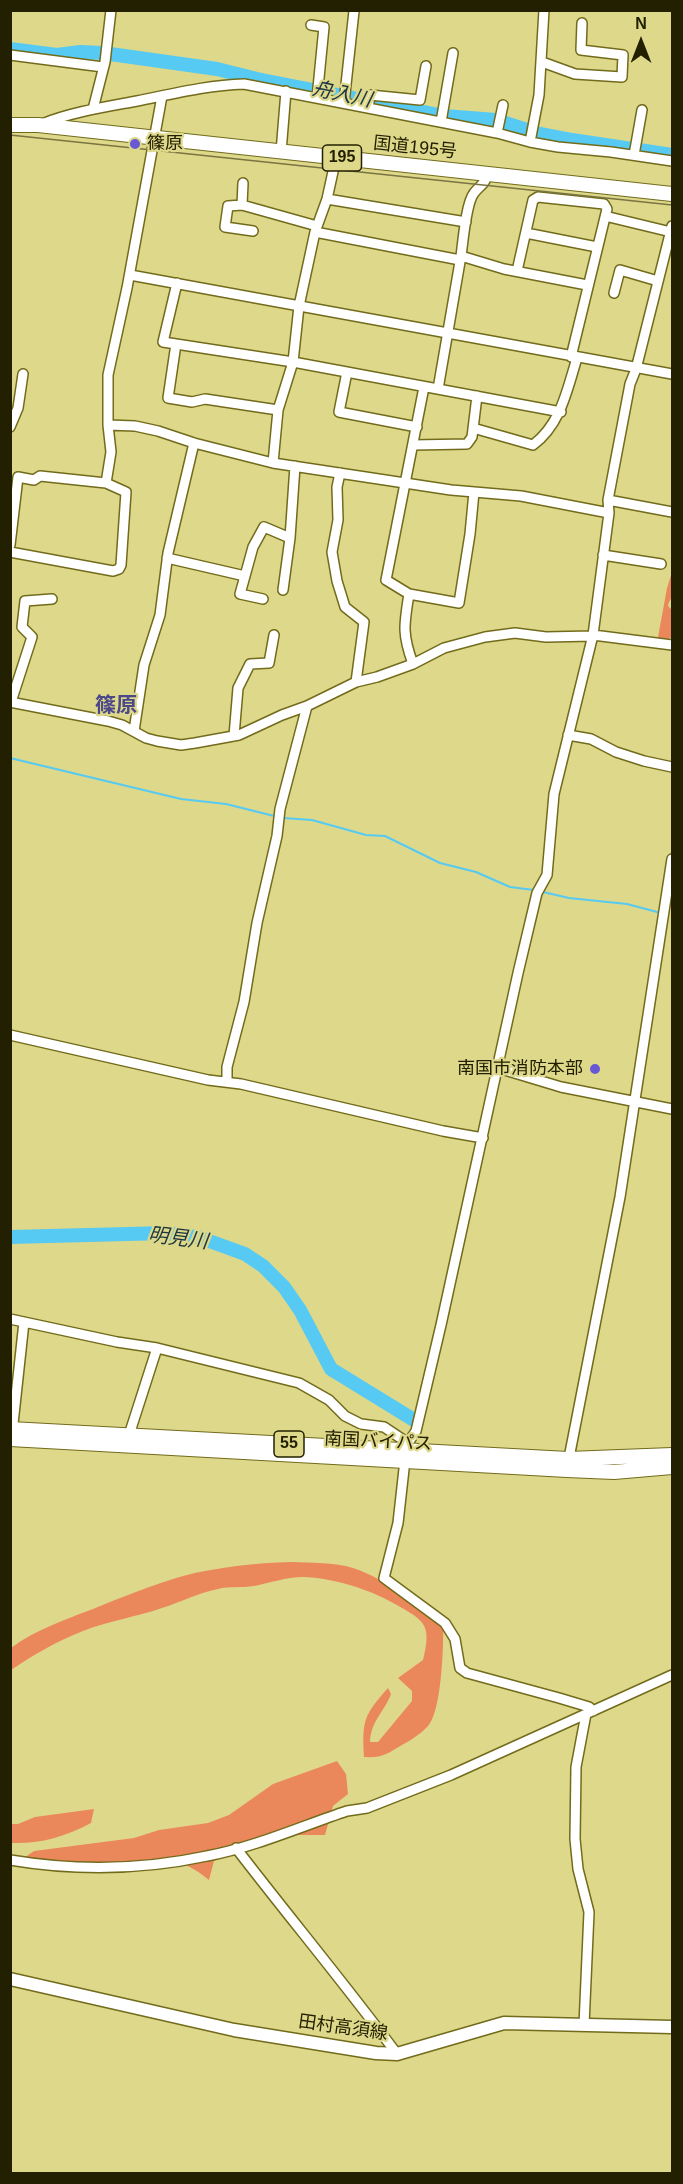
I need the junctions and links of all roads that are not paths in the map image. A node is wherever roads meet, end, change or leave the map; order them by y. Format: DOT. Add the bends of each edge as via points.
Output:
graph roads {
  1 [pos="111,10"];
  2 [pos="544,10"];
  3 [pos="354,11"];
  4 [pos="582,23"];
  5 [pos="311,25"];
  6 [pos="453,53"];
  7 [pos="10,55"];
  8 [pos="542,62"];
  9 [pos="426,66"];
  10 [pos="103,67"];
  11 [pos="286,91"];
  12 [pos="162,96"];
  13 [pos="317,98"];
  14 [pos="344,103"];
  15 [pos="503,105"];
  16 [pos="368,108"];
  17 [pos="93,109"];
  18 [pos="642,110"];
  19 [pos="441,122"];
  20 [pos="10,125"];
  21 [pos="38,125"];
  22 [pos="498,130"];
  23 [pos="156,138"];
  24 [pos="530,141"];
  25 [pos="281,152"];
  26 [pos="634,155"];
  27 [pos="336,158"];
  28 [pos="672,161"];
  29 [pos="488,174"];
  30 [pos="243,183"];
  31 [pos="672,194"];
  32 [pos="327,199"];
  33 [pos="242,205"];
  34 [pos="609,217"];
  35 [pos="466,222"];
  36 [pos="316,229"];
  37 [pos="672,229"];
  38 [pos="253,231"];
  39 [pos="525,233"];
  40 [pos="597,247"];
  41 [pos="461,258"];
  42 [pos="517,271"];
  43 [pos="130,275"];
  44 [pos="658,281"];
  45 [pos="177,284"];
  46 [pos="587,285"];
  47 [pos="614,293"];
  48 [pos="299,306"];
  49 [pos="446,333"];
  50 [pos="176,344"];
  51 [pos="574,357"];
  52 [pos="292,362"];
  53 [pos="636,369"];
  54 [pos="347,372"];
  55 [pos="23,374"];
  56 [pos="672,374"];
  57 [pos="424,387"];
  58 [pos="438,389"];
  59 [pos="477,396"];
  60 [pos="279,410"];
  61 [pos="561,412"];
  62 [pos="108,424"];
  63 [pos="10,427"];
  64 [pos="417,427"];
  65 [pos="473,428"];
  66 [pos="194,443"];
  67 [pos="413,445"];
  68 [pos="273,463"];
  69 [pos="295,466"];
  70 [pos="340,473"];
  71 [pos="14,476"];
  72 [pos="106,483"];
  73 [pos="406,483"];
  74 [pos="474,492"];
  75 [pos="608,501"];
  76 [pos="672,512"];
  77 [pos="609,513"];
  78 [pos="290,538"];
  79 [pos="10,545"];
  80 [pos="10,552"];
  81 [pos="603,555"];
  82 [pos="167,558"];
  83 [pos="661,564"];
  84 [pos="245,576"];
  85 [pos="283,590"];
  86 [pos="409,594"];
  87 [pos="263,598"];
  88 [pos="52,599"];
  89 [pos="274,635"];
  90 [pos="593,636"];
  91 [pos="672,645"];
  92 [pos="413,664"];
  93 [pos="356,682"];
  94 [pos="11,702"];
  95 [pos="307,706"];
  96 [pos="134,731"];
  97 [pos="568,735"];
  98 [pos="234,736"];
  99 [pos="672,767"];
  100 [pos="672,860"];
  101 [pos="10,1035"];
  102 [pos="498,1068"];
  103 [pos="227,1082"];
  104 [pos="634,1102"];
  105 [pos="672,1109"];
  106 [pos="483,1138"];
  107 [pos="10,1319"];
  108 [pos="24,1322"];
  109 [pos="157,1348"];
  110 [pos="11,1435"];
  111 [pos="129,1435"];
  112 [pos="406,1452"];
  113 [pos="672,1455"];
  114 [pos="567,1465"];
  115 [pos="672,1467"];
  116 [pos="672,1676"];
  117 [pos="590,1712"];
  118 [pos="236,1848"];
  119 [pos="12,1860"];
  120 [pos="10,1872"];
  121 [pos="10,1979"];
  122 [pos="584,2025"];
  123 [pos="672,2027"];
  124 [pos="398,2054"];
  1 -- 10 [label="street"];
  2 -- 8 [label="street"];
  3 -- 14 [label="street"];
  4 -- 8 [label="street" via="581,51 623,55 622,77 575,74"];
  5 -- 13 [label="street" via="324,27"];
  6 -- 19 [label="street"];
  7 -- 10 [label="street"];
  8 -- 24 [label="street"];
  9 -- 16 [label="street" via="420,100 370,95"];
  10 -- 17 [label="street"];
  11 -- 12 [label="street" via="234,84"];
  11 -- 13 [label="street"];
  11 -- 25 [label="street"];
  12 -- 17 [label="street"];
  12 -- 23 [label="street"];
  13 -- 14 [label="street"];
  14 -- 16 [label="street"];
  15 -- 22 [label="street"];
  16 -- 19 [label="street"];
  17 -- 21 [label="street"];
  18 -- 26 [label="street"];
  19 -- 22 [label="street"];
  20 -- 21 [label="highway, 国道195号 / 195"];
  21 -- 23 [label="highway, 国道195号 / 195"];
  22 -- 24 [label="street"];
  23 -- 25 [label="highway, 国道195号 / 195"];
  23 -- 43 [label="street"];
  24 -- 26 [label="street"];
  25 -- 27 [label="highway, 国道195号 / 195"];
  26 -- 28 [label="street"];
  27 -- 29 [label="highway, 国道195号 / 195"];
  27 -- 32 [label="street"];
  29 -- 31 [label="highway, 国道195号 / 195"];
  29 -- 35 [label="street" via="481,188 473,193"];
  30 -- 33 [label="street"];
  32 -- 35 [label="street"];
  32 -- 36 [label="street"];
  33 -- 36 [label="street"];
  33 -- 38 [label="street" via="228,206 225,226"];
  34 -- 37 [label="street"];
  35 -- 41 [label="street"];
  36 -- 41 [label="street"];
  36 -- 48 [label="street"];
  37 -- 44 [label="street"];
  39 -- 40 [label="street"];
  39 -- 40 [label="street" via="533,200 538,196 603,204 607,209"];
  39 -- 42 [label="street"];
  40 -- 46 [label="street"];
  41 -- 42 [label="street"];
  41 -- 49 [label="street"];
  42 -- 46 [label="street"];
  43 -- 45 [label="street"];
  43 -- 62 [label="street" via="108,375"];
  44 -- 47 [label="street" via="620,270"];
  44 -- 53 [label="street"];
  45 -- 48 [label="street"];
  45 -- 50 [label="street" via="163,342"];
  46 -- 51 [label="street"];
  48 -- 49 [label="street"];
  48 -- 52 [label="street"];
  49 -- 51 [label="street"];
  49 -- 58 [label="street"];
  50 -- 52 [label="street"];
  50 -- 60 [label="street" via="168,398"];
  51 -- 53 [label="street"];
  51 -- 61 [label="street"];
  52 -- 54 [label="street"];
  52 -- 60 [label="street"];
  53 -- 56 [label="street"];
  53 -- 75 [label="street" via="623,414"];
  54 -- 57 [label="street"];
  54 -- 64 [label="street" via="339,412"];
  55 -- 63 [label="street" via="18,408"];
  57 -- 58 [label="street"];
  57 -- 64 [label="street"];
  58 -- 59 [label="street"];
  59 -- 61 [label="street"];
  59 -- 65 [label="street"];
  60 -- 68 [label="street"];
  61 -- 65 [label="street" via="533,445"];
  62 -- 66 [label="street" via="135,426"];
  62 -- 72 [label="street" via="111,452"];
  64 -- 67 [label="street"];
  65 -- 67 [label="street" via="466,444"];
  66 -- 68 [label="street"];
  66 -- 82 [label="street"];
  67 -- 73 [label="street"];
  68 -- 69 [label="street"];
  69 -- 70 [label="street"];
  69 -- 78 [label="street"];
  70 -- 73 [label="street"];
  70 -- 93 [label="street" via="332,552 345,607 364,622"];
  71 -- 72 [label="street"];
  71 -- 79 [label="street"];
  72 -- 80 [label="street" via="126,492 118,569"];
  73 -- 74 [label="street"];
  73 -- 86 [label="street" via="386,580"];
  74 -- 77 [label="street" via="521,496"];
  74 -- 86 [label="street" via="459,603"];
  75 -- 76 [label="street"];
  75 -- 77 [label="street"];
  77 -- 81 [label="street"];
  78 -- 84 [label="street" via="264,527 253,547"];
  78 -- 85 [label="street"];
  81 -- 83 [label="street"];
  81 -- 90 [label="street"];
  82 -- 84 [label="street"];
  82 -- 96 [label="street" via="163,600 144,665"];
  84 -- 87 [label="street" via="240,594"];
  86 -- 92 [label="street" via="405,641"];
  88 -- 94 [label="street" via="25,601 22,627 32,637"];
  89 -- 98 [label="street" via="269,663 250,664 238,688"];
  90 -- 91 [label="street"];
  90 -- 92 [label="street" via="515,633 485,637 444,648"];
  90 -- 97 [label="street"];
  92 -- 93 [label="street"];
  93 -- 95 [label="street"];
  94 -- 96 [label="street" via="108,721"];
  95 -- 98 [label="street"];
  95 -- 103 [label="street" via="256,923"];
  96 -- 98 [label="street" via="146,738 181,745"];
  97 -- 99 [label="street"];
  97 -- 102 [label="street" via="554,794 547,875 538,891"];
  100 -- 104 [label="street"];
  101 -- 103 [label="street"];
  102 -- 104 [label="street" via="561,1087"];
  102 -- 106 [label="street"];
  103 -- 106 [label="street"];
  104 -- 105 [label="street"];
  104 -- 114 [label="street" via="620,1197"];
  106 -- 112 [label="street" via="416,1431"];
  107 -- 108 [label="street"];
  108 -- 109 [label="street"];
  108 -- 110 [label="street"];
  109 -- 111 [label="street"];
  109 -- 112 [label="street" via="299,1383 329,1400 345,1416 361,1424 384,1427"];
  110 -- 111 [label="highway, 南国バイパス / 55"];
  110 -- 112 [label="highway, 南国バイパス / 55"];
  111 -- 112 [label="highway, 南国バイパス / 55"];
  112 -- 114 [label="highway, 南国バイパス / 55"];
  112 -- 117 [label="street" via="398,1523 384,1578 445,1623 455,1640 460,1668 589,1707"];
  113 -- 114 [label="highway, 南国バイパス / 55"];
  114 -- 115 [label="highway, 南国バイパス / 55" via="614,1472"];
  116 -- 117 [label="street"];
  117 -- 118 [label="street" via="451,1776 367,1808"];
  117 -- 122 [label="street" via="576,1767 575,1839 589,1912"];
  118 -- 119 [label="street" via="140,1867 76,1868"];
  118 -- 124 [label="street"];
  119 -- 120 [label="street"];
  121 -- 124 [label="main road, 田村高須線" via="234,2030"];
  122 -- 123 [label="main road, 田村高須線"];
  122 -- 124 [label="main road, 田村高須線" via="504,2024"];
}
